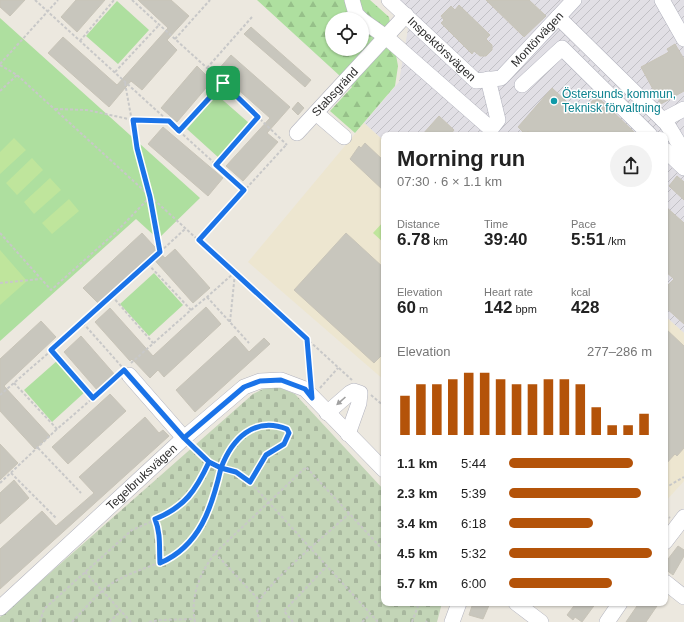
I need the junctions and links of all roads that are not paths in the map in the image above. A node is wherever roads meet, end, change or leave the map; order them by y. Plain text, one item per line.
1 (352, 0) edge
2 (389, 0) edge
3 (574, 0) edge
4 (662, 0) edge
5 (355, 12) edge
6 (406, 15) junction
7 (558, 17) junction
8 (369, 24) edge
9 (386, 37) junction
10 (684, 39) edge
11 (608, 67) junction
12 (494, 79) junction
13 (594, 80) junction
14 (522, 85) dead end
15 (684, 109) edge
16 (316, 113) junction
17 (663, 120) junction
18 (647, 132) edge
19 (298, 133) road end
20 (344, 138) dead end
21 (684, 152) edge
22 (668, 153) edge
23 (684, 168) edge
24 (127, 373) road end
25 (327, 413) junction
26 (348, 434) junction
27 (184, 438) junction
28 (381, 467) edge
29 (684, 517) edge
30 (668, 538) edge
31 (668, 584) edge
32 (684, 597) edge
33 (458, 606) edge
34 (520, 606) edge
35 (618, 606) edge
36 (0, 608) edge
37 (452, 622) edge
38 (541, 622) edge
39 (607, 622) edge

1 - 5 street
2 - 6 street, Inspektörsvägen
3 - 7 street, Montörvägen
4 - 10 street
6 - 9 street, Stabsgränd
6 - 12 street, Inspektörsvägen
7 - 11 street
7 - 12 street, Montörvägen
8 - 9 street
9 - 12 street
9 - 16 street, Stabsgränd
11 - 13 street
11 - 17 street
13 - 14 street
13 - 18 street
15 - 17 street
16 - 19 street, Stabsgränd
16 - 20 street
17 - 21 street
22 - 23 street
24 - 27 street
25 - 26 street, Tegelbruksvägen
26 -> 25 street
25 - 27 street, Tegelbruksvägen
26 - 28 street, Tegelbruksvägen
27 - 36 street, Tegelbruksvägen
29 - 30 street
31 - 32 street
33 - 37 street
34 - 38 street
35 - 39 street

